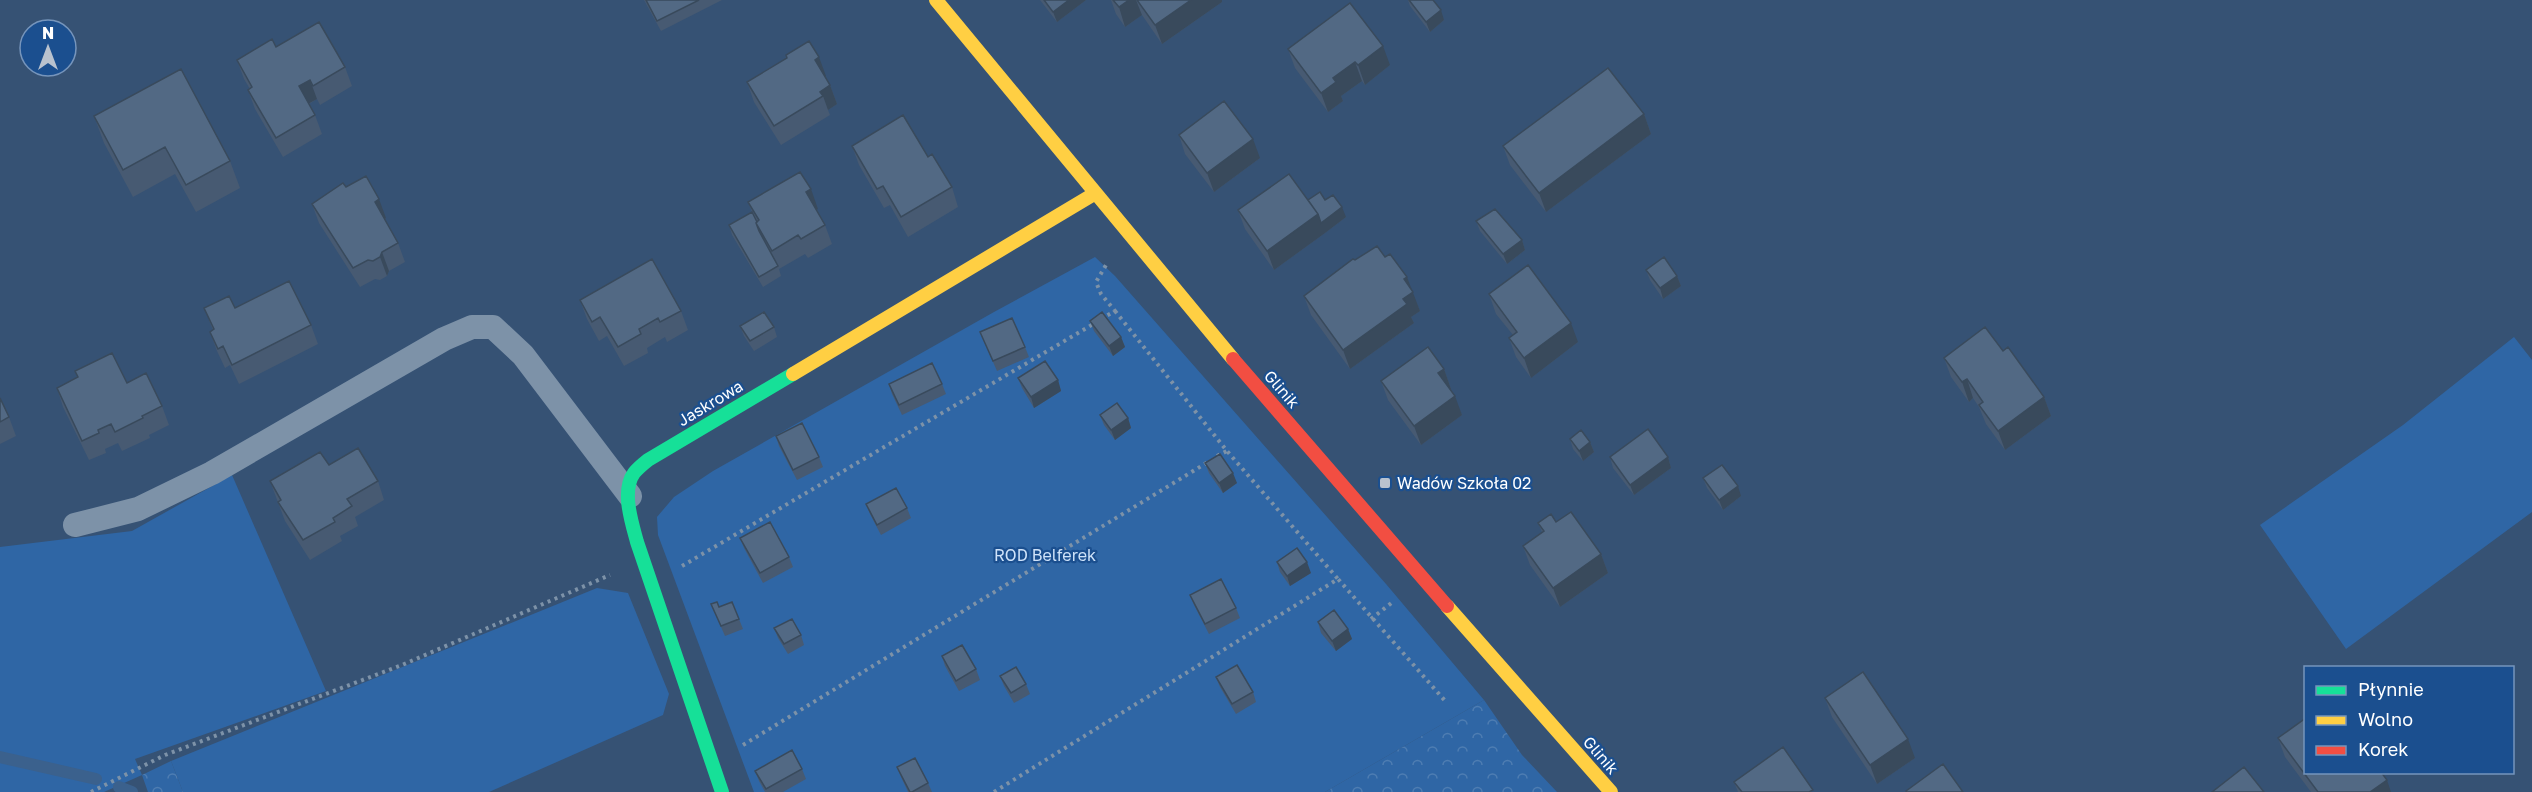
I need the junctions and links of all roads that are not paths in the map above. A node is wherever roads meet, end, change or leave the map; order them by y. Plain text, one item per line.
1 (936, 0) edge
2 (1094, 194) junction
3 (630, 496) junction
4 (75, 525) dead end
5 (722, 792) edge
6 (1611, 792) edge

1 - 2 street, Glinik
2 - 3 street, Jaskrowa
2 - 6 street, Glinik
3 - 4 lane
3 - 5 street, Jaskrowa

